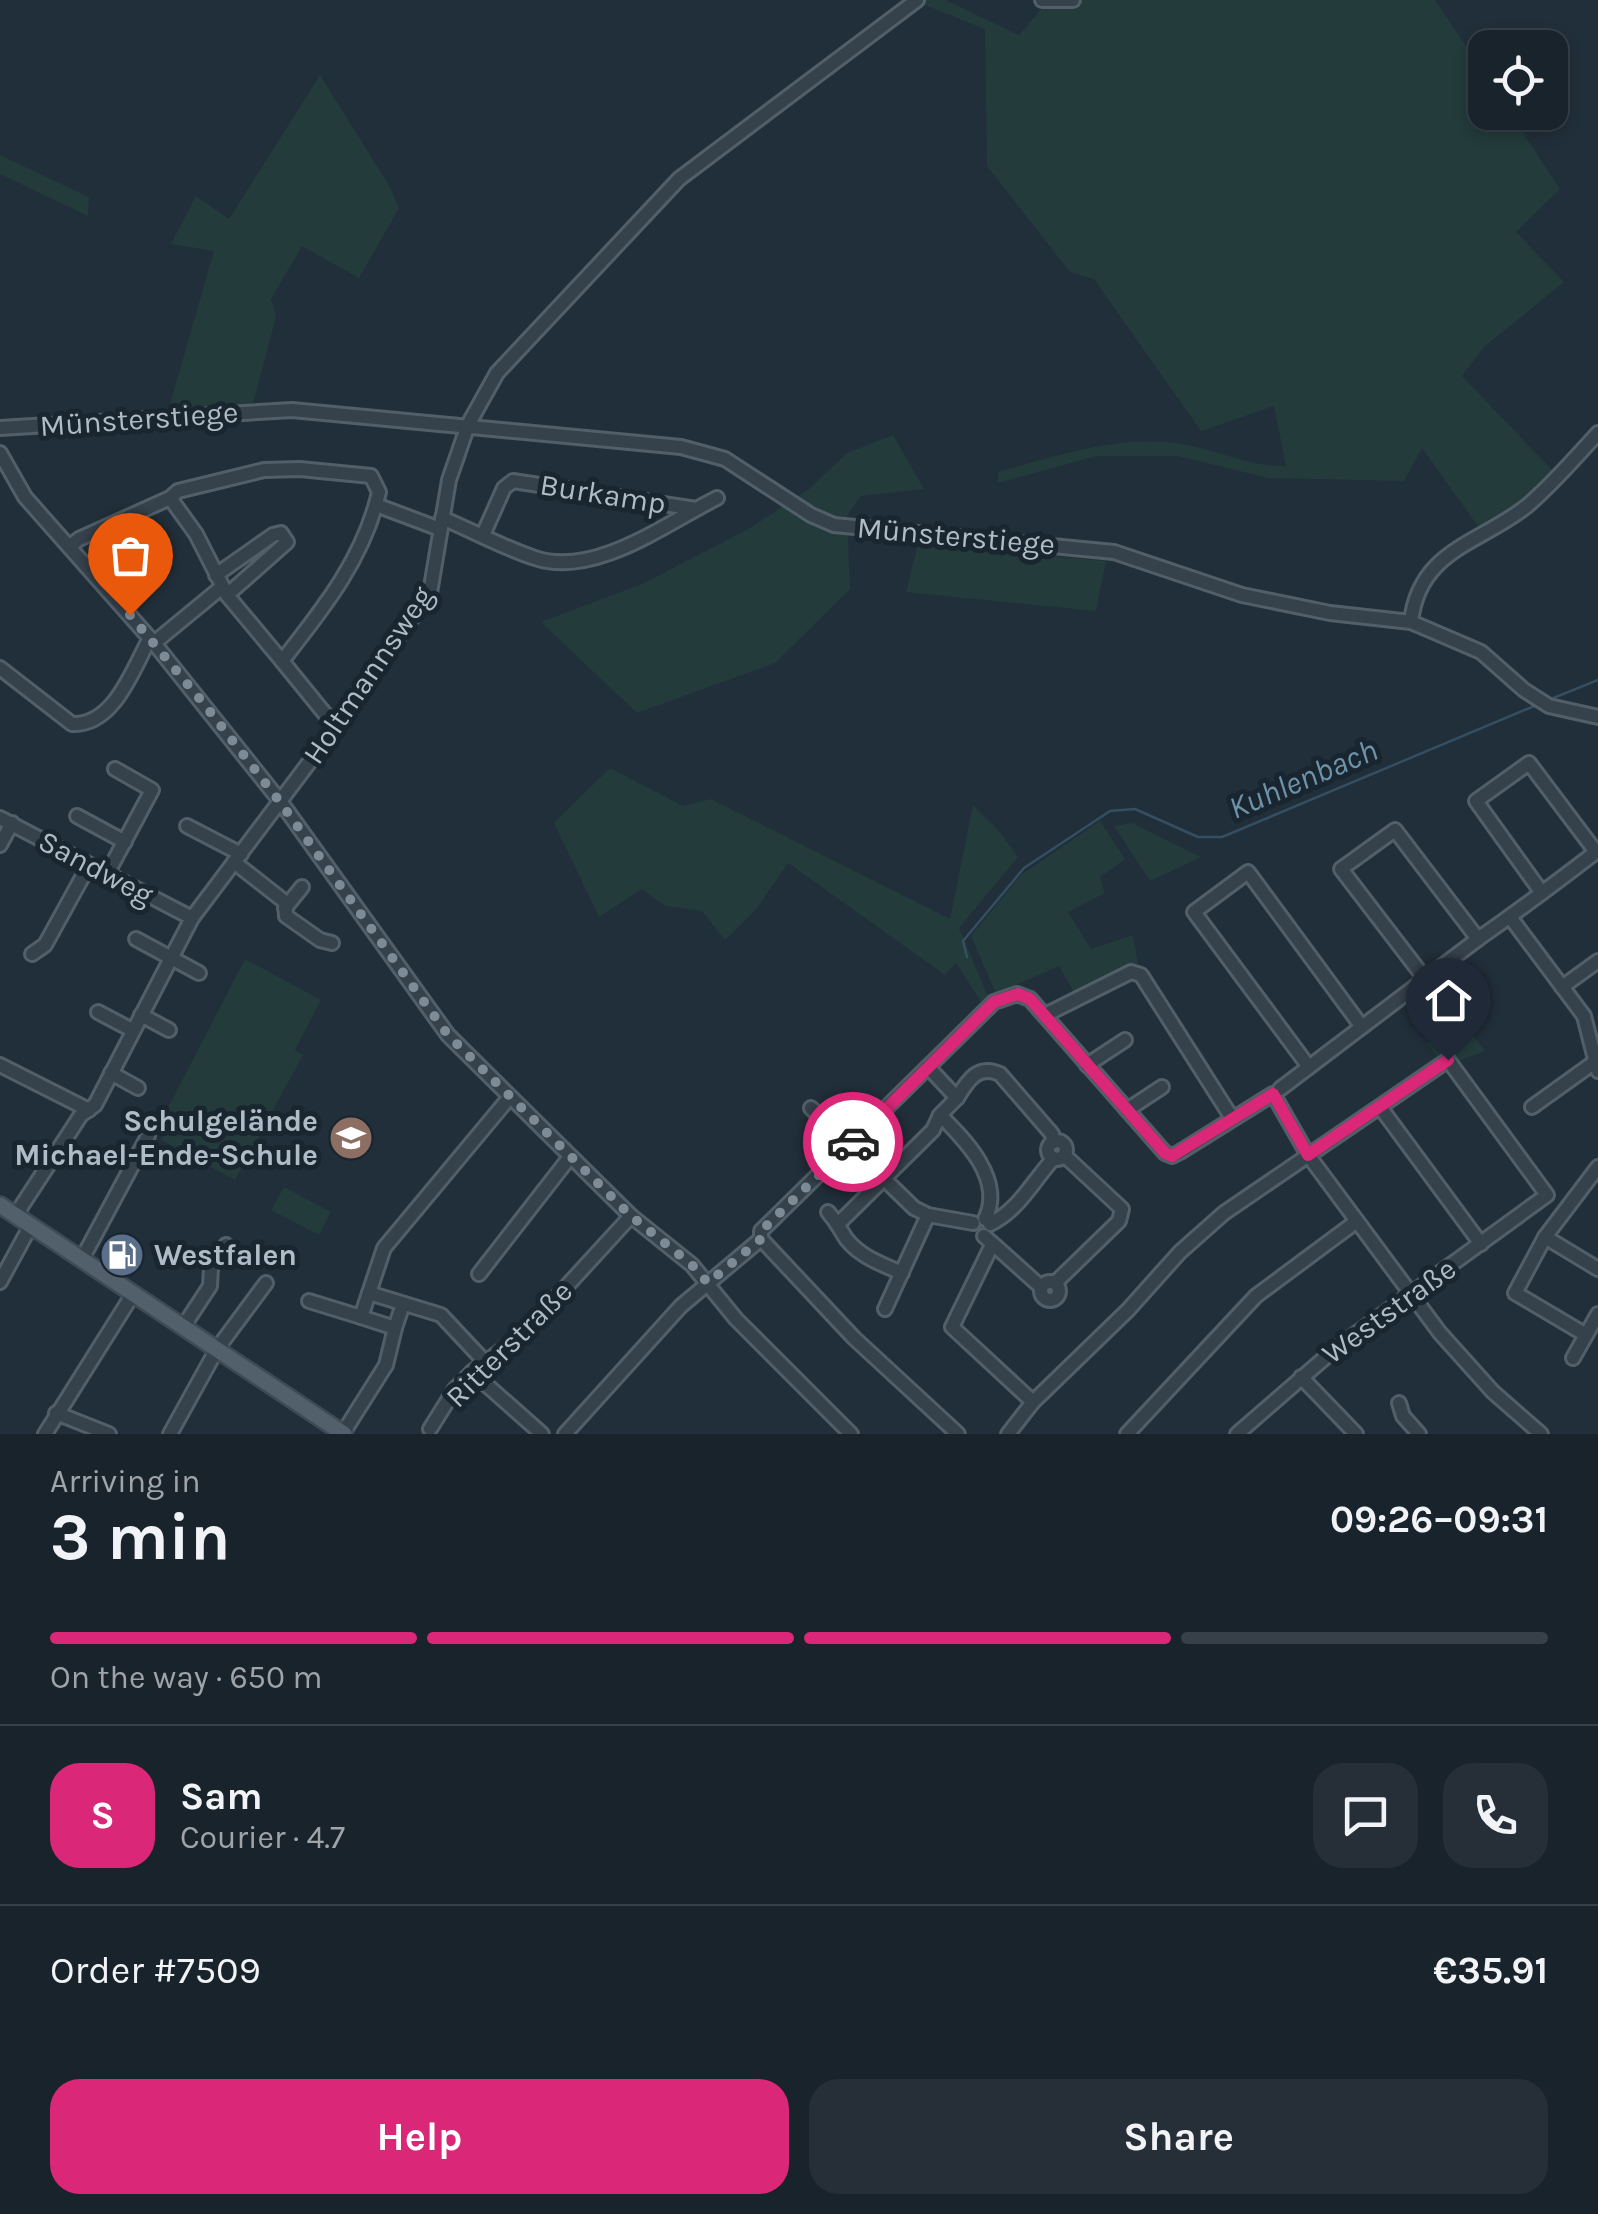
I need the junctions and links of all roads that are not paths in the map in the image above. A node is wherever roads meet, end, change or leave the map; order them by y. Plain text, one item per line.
1 (916, 0) edge
2 (1042, 0) edge
3 (1073, 0) edge
4 (468, 425) junction
5 (0, 428) edge
6 (1598, 432) edge
7 (0, 453) edge
8 (170, 498) junction
9 (716, 498) dead end
10 (376, 505) junction
11 (696, 508) junction
12 (441, 524) junction
13 (482, 535) junction
14 (70, 546) junction
15 (222, 586) junction
16 (1411, 622) junction
17 (152, 640) junction
18 (282, 661) junction
19 (0, 668) edge
20 (1598, 717) edge
21 (334, 725) junction
22 (115, 769) dead end
23 (280, 802) junction
24 (77, 816) dead end
25 (6, 821) edge
26 (188, 826) dead end
27 (125, 842) junction
28 (0, 845) edge
29 (1596, 852) edge
30 (238, 858) junction
31 (88, 865) junction
32 (107, 874) junction
33 (302, 886) dead end
34 (1542, 892) junction
35 (286, 908) junction
36 (1510, 916) junction
37 (192, 918) junction
38 (136, 938) dead end
39 (1478, 940) junction
40 (332, 943) dead end
41 (32, 954) dead end
42 (172, 957) junction
43 (1598, 960) edge
44 (199, 973) dead end
45 (1426, 980) junction
46 (1562, 986) junction
47 (98, 1012) dead end
48 (140, 1015) junction
49 (1044, 1015) junction
50 (1362, 1027) junction
51 (132, 1030) junction
52 (169, 1030) dead end
53 (1125, 1040) dead end
54 (0, 1064) edge
55 (1087, 1064) junction
56 (928, 1066) junction
57 (1597, 1066) edge
58 (1310, 1067) junction
59 (111, 1073) junction
60 (138, 1088) dead end
61 (1162, 1088) dead end
62 (1280, 1089) dead end
63 (509, 1098) junction
64 (957, 1098) junction
65 (1380, 1107) junction
66 (1532, 1107) dead end
67 (811, 1108) dead end
68 (88, 1110) junction
69 (1127, 1110) junction
70 (940, 1115) junction
71 (1232, 1118) junction
72 (148, 1136) dead end
73 (849, 1146) junction
74 (1308, 1155) junction
75 (570, 1157) junction
76 (1059, 1157) junction
77 (1598, 1167) edge
78 (884, 1179) junction
79 (0, 1206) edge
80 (828, 1212) dead end
81 (928, 1215) junction
82 (15, 1216) junction
83 (631, 1216) junction
84 (1357, 1221) junction
85 (839, 1223) junction
86 (30, 1225) junction
87 (985, 1229) junction
88 (1545, 1237) junction
89 (761, 1239) junction
90 (1481, 1244) junction
91 (226, 1245) dead end
92 (82, 1260) junction
93 (1598, 1269) edge
94 (902, 1273) junction
95 (478, 1274) dead end
96 (0, 1282) edge
97 (708, 1283) junction
98 (266, 1284) dead end
99 (369, 1293) junction
100 (133, 1294) junction
101 (1412, 1296) junction
102 (309, 1301) dead end
103 (403, 1304) junction
104 (885, 1309) dead end
105 (1598, 1314) edge
106 (361, 1317) junction
107 (183, 1327) junction
108 (395, 1328) junction
109 (1586, 1334) junction
110 (217, 1349) junction
111 (1573, 1358) dead end
112 (485, 1362) junction
113 (472, 1372) junction
114 (1300, 1377) junction
115 (1033, 1402) junction
116 (1400, 1403) dead end
117 (56, 1413) junction
118 (430, 1429) dead end
119 (846, 1432) edge
120 (45, 1434) edge
121 (110, 1434) edge
122 (170, 1434) edge
123 (343, 1434) edge
124 (542, 1434) edge
125 (564, 1434) edge
126 (958, 1434) edge
127 (1008, 1434) edge
128 (1127, 1434) edge
129 (1238, 1434) edge
130 (1356, 1434) edge
131 (1419, 1434) edge
132 (1541, 1434) edge

1 - 4 street, Holtmannsweg
2 - 3 street
4 - 5 street, Münsterstiege
4 - 12 street, Holtmannsweg
4 - 16 street, Münsterstiege
6 - 16 street
7 - 14 street
8 - 10 street
8 - 14 street
8 - 15 street
9 - 11 street, Burkamp
10 - 12 street, Burkamp
10 - 18 street
11 - 13 street, Burkamp
11 - 13 street, Burkamp
12 - 13 street, Burkamp
12 - 21 street, Holtmannsweg
14 - 17 street
15 - 15 street
15 - 17 street
15 - 18 street
16 - 20 street, Münsterstiege
17 - 19 street
17 - 23 street
18 - 21 street
21 - 23 street, Holtmannsweg
22 - 27 street
23 - 30 street, Holtmannsweg
23 - 63 street
24 - 27 street
25 - 28 street
25 - 31 street, Sandweg
26 - 30 street
27 - 32 street
29 - 34 street
29 - 34 street
30 - 35 street
30 - 37 street, Holtmannsweg
31 - 32 street, Sandweg
31 - 41 street
32 - 37 street, Sandweg
33 - 35 street
34 - 36 street
35 - 40 street
36 - 39 street
36 - 46 street
37 - 42 street, Holtmannsweg
38 - 42 street
39 - 45 street
39 - 45 street
42 - 44 street
42 - 48 street, Holtmannsweg
43 - 46 street
45 - 50 street
46 - 57 street
47 - 51 street
48 - 51 street, Holtmannsweg
48 - 52 street
49 - 55 street
49 - 56 street
49 - 71 street
50 - 58 street
50 - 58 street
51 - 59 street, Holtmannsweg
53 - 55 street
54 - 68 street
55 - 69 street
56 - 64 street
56 - 73 street
57 - 66 street
58 - 62 street
59 - 60 street
59 - 68 street, Holtmannsweg
61 - 69 street
63 - 75 street
63 - 99 street
64 - 70 street
64 - 76 street
65 - 74 street
65 - 90 street
65 - 90 street, Weststraße
67 - 73 street
68 - 82 street, Holtmannsweg
69 - 71 street
70 - 78 street
70 - 87 street
71 - 74 street
72 - 92 street
73 - 78 street
73 - 89 street
74 - 84 street
74 - 115 street
75 - 83 street
75 - 95 street
76 - 87 street
76 - 87 street
77 - 88 street
78 - 81 street
78 - 85 street
79 - 82 main road
80 - 85 street
81 - 87 street
81 - 94 street
82 - 86 main road
83 - 97 street
83 - 112 street, Ritterstraße
84 - 101 street
84 - 128 street
85 - 94 street
86 - 92 main road
86 - 96 street
87 - 115 street
88 - 93 street
88 - 109 street
89 - 97 street
89 - 126 street
90 - 101 street, Weststraße
91 - 107 street
92 - 100 main road
94 - 104 street
97 - 119 street
97 - 125 street
98 - 110 street
99 - 103 street
99 - 106 street
100 - 107 main road
100 - 117 street
101 - 114 street, Weststraße
101 - 132 street
102 - 106 street
103 - 108 street
103 - 112 street
105 - 109 street
106 - 108 street
107 - 110 main road
108 - 123 street
109 - 111 street
110 - 122 street
110 - 123 main road
112 - 113 street, Ritterstraße
113 - 118 street, Ritterstraße
113 - 124 street
114 - 129 street, Weststraße
114 - 130 street
115 - 127 street
116 - 131 street
117 - 120 street
117 - 121 street

